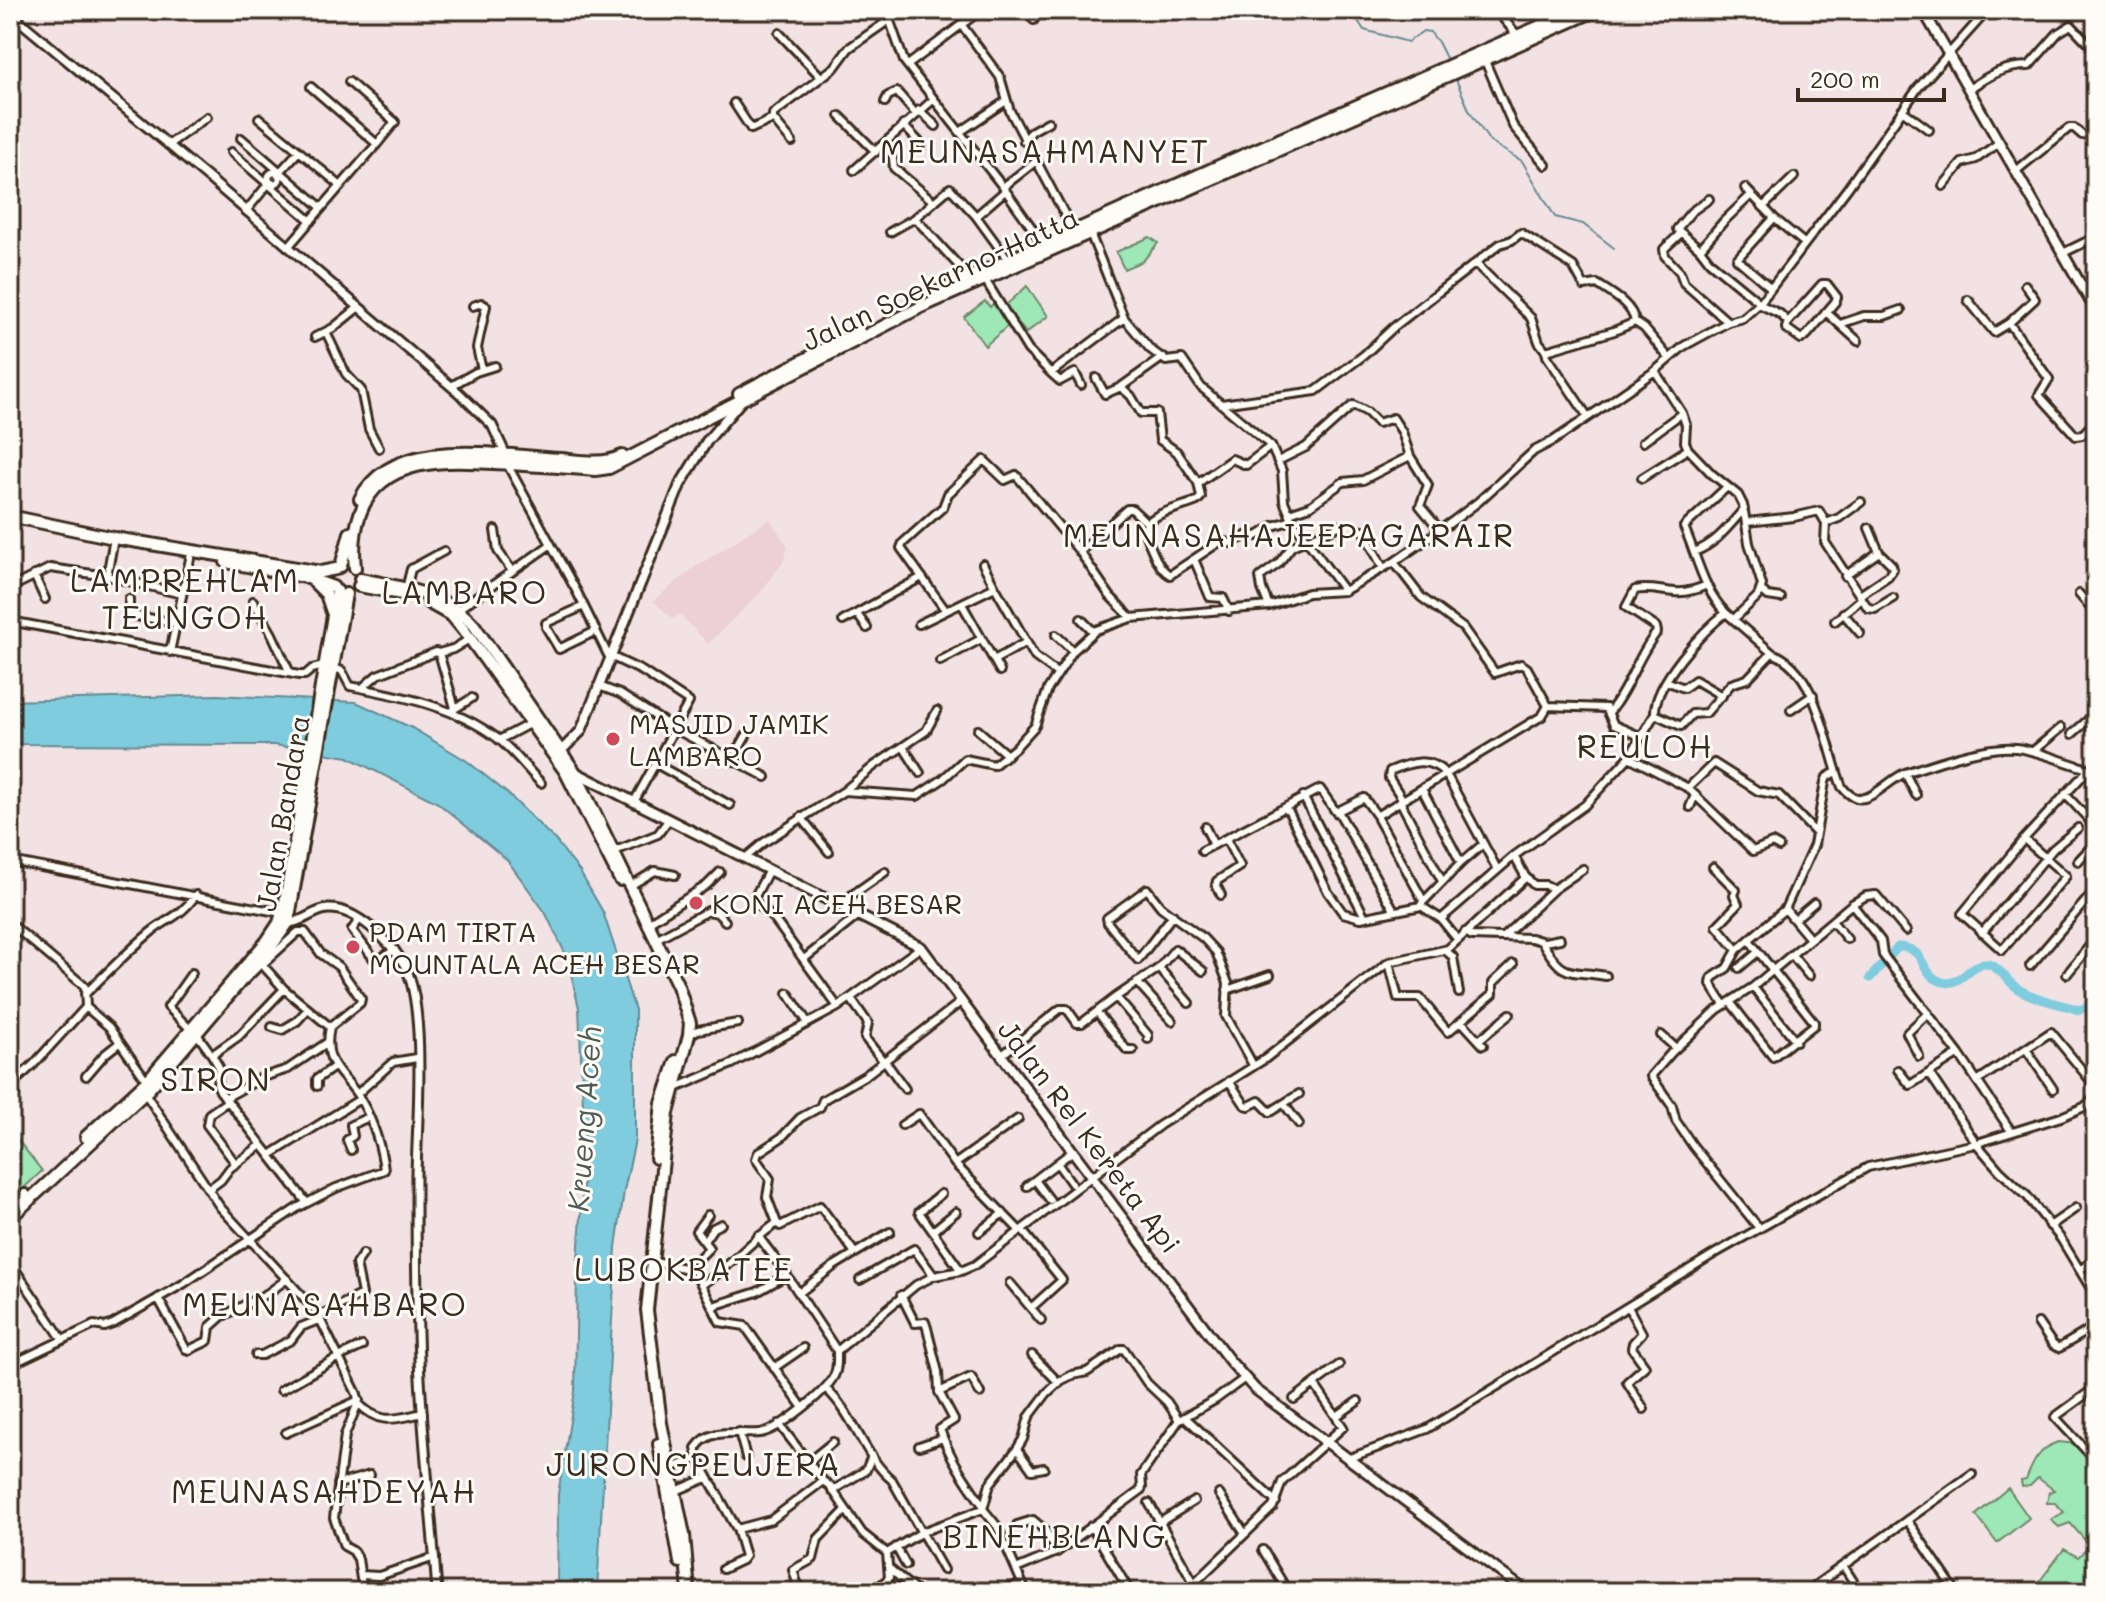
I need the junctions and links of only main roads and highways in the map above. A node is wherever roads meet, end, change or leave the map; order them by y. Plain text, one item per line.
1 (1577, 10) edge
2 (1597, 10) edge
3 (1923, 10) edge
4 (1463, 65) junction
5 (1209, 175) junction
6 (1050, 245) junction
7 (2096, 311) edge
8 (818, 357) junction
9 (806, 364) junction
10 (742, 401) junction
11 (507, 460) junction
12 (546, 462) junction
13 (10, 516) edge
14 (168, 547) junction
15 (338, 567) junction
16 (305, 577) junction
17 (358, 578) junction
18 (339, 591) junction
19 (333, 618) junction
20 (328, 666) junction
21 (561, 751) junction
22 (575, 772) junction
23 (602, 787) junction
24 (590, 800) junction
25 (630, 891) junction
26 (286, 907) junction
27 (238, 980) junction
28 (194, 1032) junction
29 (10, 1208) edge
30 (10, 1218) edge
31 (654, 1391) junction
32 (1513, 1588) edge
33 (687, 1592) edge
34 (1527, 1592) edge

1 - 4 highway, Jalan Soekarno-Hatta
2 - 4 highway, Jalan Soekarno-Hatta
3 - 7 main road
4 - 5 highway, Jalan Soekarno-Hatta
5 - 6 highway, Jalan Soekarno-Hatta
5 - 6 highway, Jalan Soekarno-Hatta
6 - 8 highway, Jalan Soekarno-Hatta
6 - 8 highway, Jalan Soekarno-Hatta
8 - 9 highway, Jalan Soekarno-Hatta
9 - 10 highway, Jalan Soekarno-Hatta
9 - 12 highway, Jalan Soekarno-Hatta
10 - 12 highway, Jalan Soekarno-Hatta
10 - 21 main road
11 - 12 highway, Jalan Soekarno-Hatta
11 - 15 highway, Jalan Soekarno-Hatta
11 - 17 highway, Jalan Soekarno-Hatta
13 - 14 highway
14 - 15 highway
14 - 16 highway
15 - 17 highway
15 - 18 highway, Jalan Soekarno-Hatta
16 - 18 highway
16 - 19 highway
17 - 18 highway
17 - 21 highway
17 - 25 highway
18 - 19 highway, Jalan Bandara
18 - 20 highway, Jalan Bandara
19 - 20 highway, Jalan Bandara
20 - 26 highway, Jalan Bandara
21 - 22 highway
22 - 23 main road, Jalan Rel Kereta Api
22 - 24 highway
23 - 24 main road
23 - 32 main road, Jalan Rel Kereta Api
24 - 25 highway
25 - 31 highway
25 - 31 highway
26 - 27 highway, Jalan Bandara
26 - 27 highway, Jalan Bandara
27 - 28 highway, Jalan Bandara
28 - 29 highway, Jalan Bandara
28 - 30 highway, Jalan Bandara
31 - 33 highway
31 - 33 highway
32 - 34 main road, Jalan Rel Kereta Api

